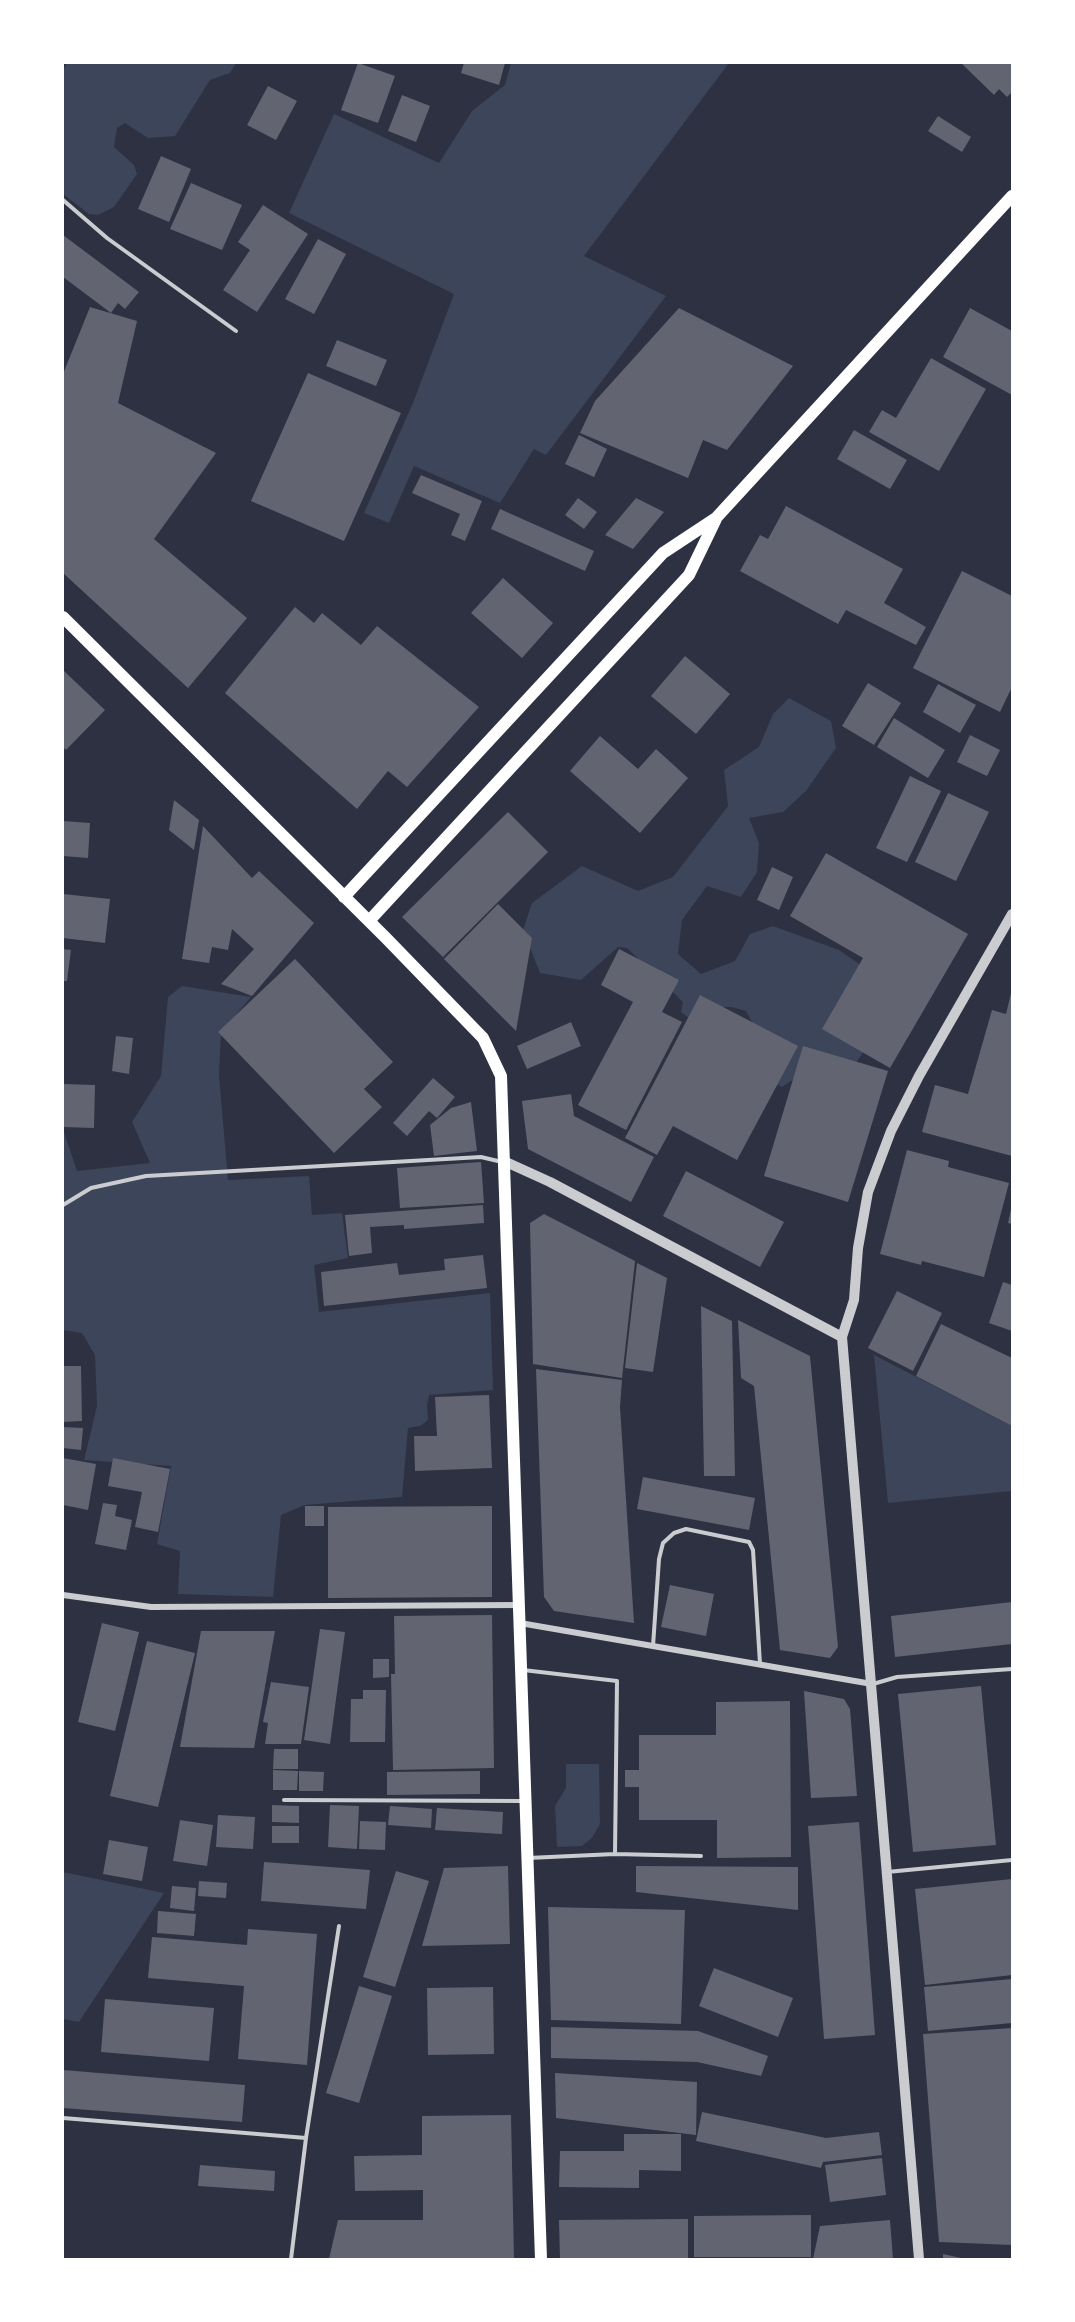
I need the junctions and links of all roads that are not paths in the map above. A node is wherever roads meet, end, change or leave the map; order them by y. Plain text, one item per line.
1 (1012, 196) edge
2 (63, 200) edge
3 (236, 331) dead end
4 (716, 518) junction
5 (63, 617) edge
6 (344, 897) junction
7 (1012, 914) edge
8 (369, 921) junction
9 (506, 1162) junction
10 (63, 1205) edge
11 (842, 1337) junction
12 (63, 1595) edge
13 (520, 1605) junction
14 (520, 1623) junction
15 (653, 1646) junction
16 (760, 1664) junction
17 (1012, 1669) edge
18 (522, 1670) junction
19 (872, 1684) junction
20 (284, 1800) dead end
21 (526, 1801) junction
22 (615, 1854) junction
23 (701, 1856) dead end
24 (528, 1858) junction
25 (1012, 1860) edge
26 (887, 1872) junction
27 (339, 1926) dead end
28 (63, 2118) edge
29 (306, 2138) junction
30 (291, 2259) edge
31 (541, 2259) edge
32 (919, 2259) edge

1 - 4 main road
2 - 3 lane
4 - 6 main road
4 - 8 main road
5 - 6 main road
6 - 8 main road
7 - 11 street
8 - 9 main road
9 - 10 lane
9 - 11 street
9 - 13 main road
11 - 19 street
12 - 13 street
13 - 14 main road
14 - 15 street
14 - 18 main road
15 - 16 street
15 - 16 lane
16 - 19 street
17 - 19 lane
18 - 21 main road
18 - 22 lane
19 - 26 street
20 - 21 lane
21 - 24 main road
22 - 23 lane
22 - 24 lane
24 - 31 main road
25 - 26 lane
26 - 32 street
27 - 29 lane
28 - 29 lane
29 - 30 lane

